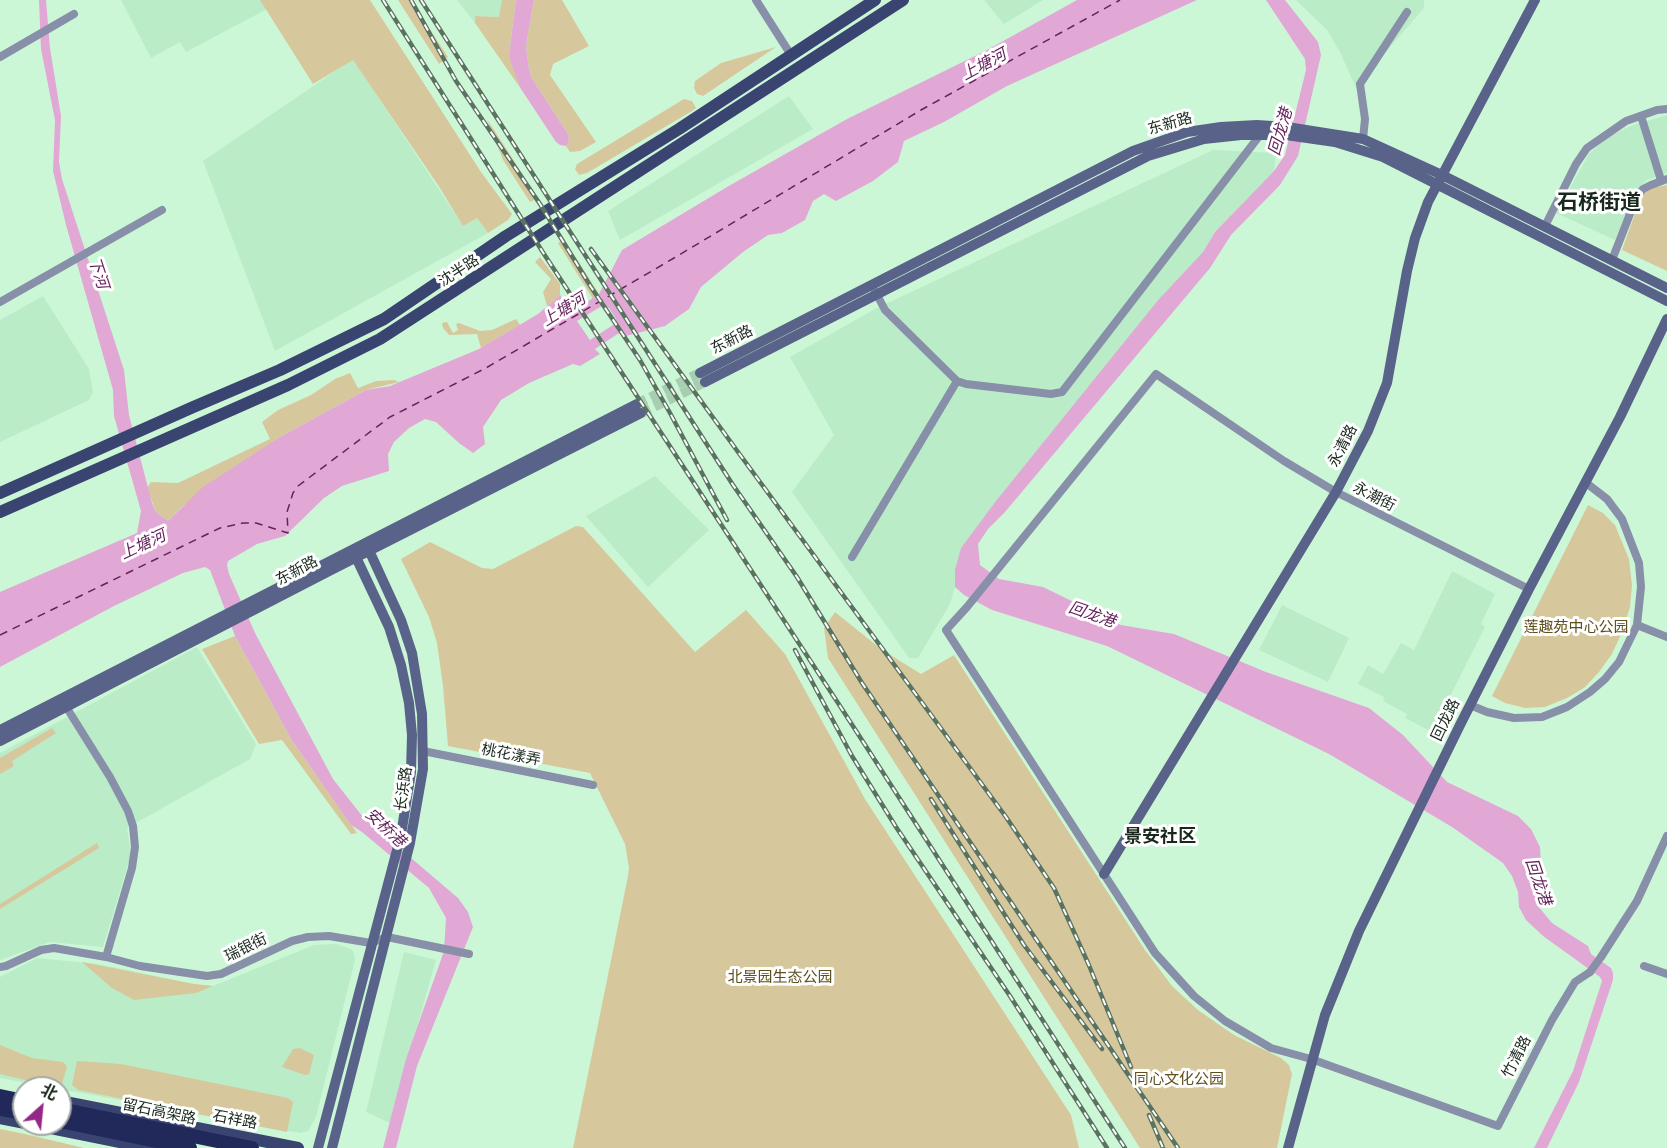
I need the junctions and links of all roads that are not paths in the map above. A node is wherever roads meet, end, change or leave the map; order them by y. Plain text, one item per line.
1 (756, 0) edge
2 (875, 0) edge
3 (903, 0) edge
4 (1534, 0) edge
5 (1407, 12) dead end
6 (74, 14) dead end
7 (791, 56) junction
8 (0, 57) edge
9 (1667, 109) edge
10 (1641, 116) junction
11 (1287, 131) junction
12 (1308, 134) junction
13 (1260, 135) junction
14 (1362, 139) junction
15 (1440, 179) junction
16 (1664, 180) edge
17 (162, 210) dead end
18 (1545, 226) junction
19 (1612, 261) junction
20 (1667, 288) edge
21 (875, 289) junction
22 (1667, 301) edge
23 (0, 303) edge
24 (1667, 319) edge
25 (702, 378) tunnel mouth
26 (957, 381) junction
27 (639, 409) tunnel mouth
28 (1586, 482) junction
29 (1336, 492) junction
30 (0, 493) edge
31 (0, 512) edge
32 (367, 547) junction
33 (354, 553) junction
34 (852, 557) dead end
35 (1529, 589) junction
36 (1637, 626) junction
37 (1667, 638) edge
38 (63, 702) junction
39 (1470, 705) junction
40 (0, 730) edge
41 (0, 741) edge
42 (423, 751) junction
43 (593, 785) dead end
44 (408, 826) junction
45 (1667, 836) edge
46 (1104, 874) junction
47 (387, 937) junction
48 (371, 943) junction
49 (469, 954) dead end
50 (106, 957) junction
51 (1644, 966) dead end
52 (0, 967) edge
53 (1667, 974) edge
54 (1311, 1059) junction
55 (72, 1103) edge
56 (72, 1110) edge
57 (72, 1123) edge
58 (72, 1132) edge
59 (149, 1148) edge
60 (190, 1148) edge
61 (252, 1148) edge
62 (298, 1148) edge
63 (318, 1148) edge
64 (332, 1148) edge
65 (1288, 1148) edge

1 - 7 street
2 - 7 main road, 沈半路
3 - 31 main road, 沈半路
4 - 15 main road, 永清路
5 - 14 street
6 - 8 street
7 - 30 main road, 沈半路
9 - 10 street
10 - 16 street
10 - 18 street
11 - 12 main road, 东新路
11 - 13 main road, 东新路
11 - 21 main road, 东新路
12 - 14 main road, 东新路
12 - 15 main road, 东新路
13 - 21 main road, 东新路
13 - 26 street
14 - 15 main road, 东新路
15 - 18 main road, 东新路
15 - 22 main road, 东新路
15 - 29 main road, 永清路
16 - 19 street
17 - 23 street
18 - 19 main road, 东新路
19 - 20 main road, 东新路
21 - 25 main road, 东新路
21 - 26 street
24 - 28 main road, 回龙路
26 - 34 street
27 - 32 main road, 东新路
28 - 35 main road, 回龙路
28 - 36 street
29 - 35 street, 永潮街
29 - 46 main road, 永清路
29 - 46 street, 永潮街
32 - 33 main road, 东新路
32 - 42 main road, 长浜路
33 - 38 main road, 东新路
33 - 44 main road, 长浜路
35 - 39 main road, 回龙路
36 - 37 street
36 - 39 street
38 - 40 main road, 东新路
38 - 41 main road, 东新路
38 - 50 street
39 - 54 main road, 回龙路
42 - 43 street, 桃花漾弄
42 - 44 main road, 长浜路
44 - 47 main road, 长浜路
44 - 48 main road, 长浜路
45 - 54 street, 竹清路, bridge
46 - 54 street
47 - 48 street
47 - 49 street
47 - 64 main road, 长浜路
48 - 50 street, 瑞银街
48 - 63 main road, 长浜路
50 - 52 street, 瑞银街
51 - 53 street
54 - 65 main road, 回龙路
55 - 62 main road, 石祥路
56 - 61 highway, 留石高架路
57 - 60 highway, 留石高架路
58 - 59 main road

